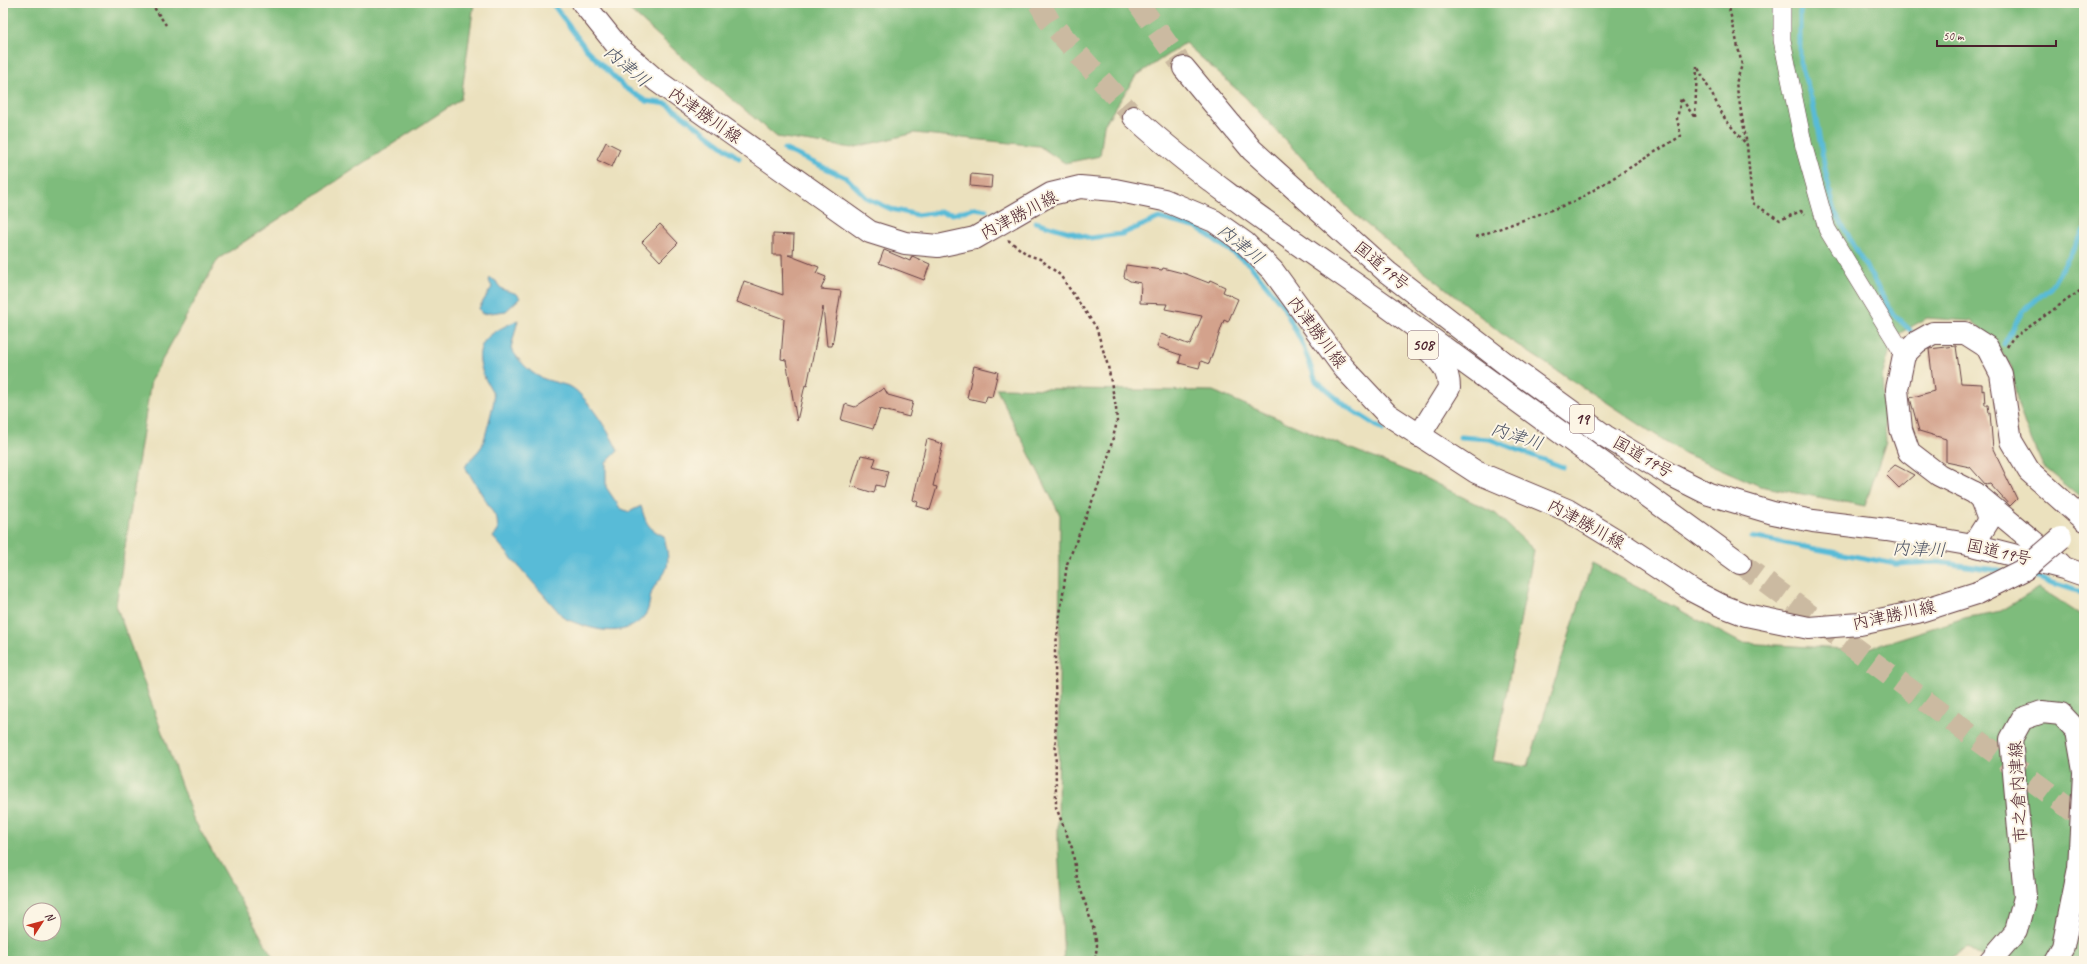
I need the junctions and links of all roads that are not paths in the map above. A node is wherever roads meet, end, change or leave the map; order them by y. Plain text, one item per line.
1 (583, 3) edge
2 (1782, 3) edge
3 (1184, 68) tunnel mouth
4 (1134, 117) tunnel mouth
5 (1388, 307) junction
6 (1904, 355) junction
7 (1449, 388) junction
8 (1558, 430) junction
9 (1419, 436) junction
10 (1975, 493) junction
11 (2081, 519) edge
12 (1973, 545) junction
13 (1740, 563) tunnel mouth
14 (2074, 572) edge
15 (2084, 772) edge
16 (1990, 961) edge
17 (2055, 961) edge

1 - 9 main road, 内津勝川線
2 - 6 street
3 - 12 main road, 国道19号 / 19
4 - 5 main road, 国道19号 / 19
5 - 7 main road, 508
5 - 8 main road, 国道19号 / 19
6 - 10 main road
6 - 11 main road
7 - 8 main road
7 - 9 main road
8 - 13 main road, 国道19号 / 19
9 - 11 main road, 内津勝川線, bridge
10 - 12 main road
10 - 14 main road
12 - 14 main road, 国道19号 / 19
15 - 16 main road, 市之倉内津線
15 - 17 main road, 市之倉内津線

